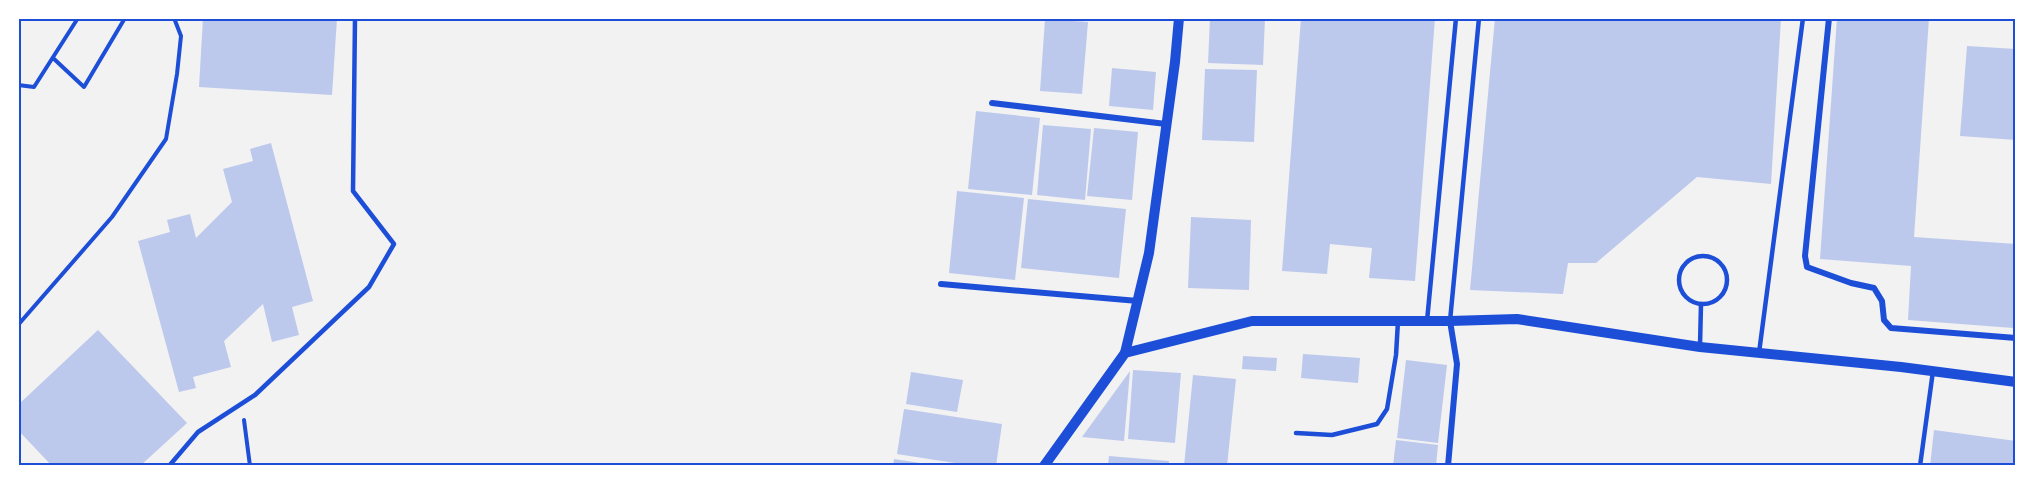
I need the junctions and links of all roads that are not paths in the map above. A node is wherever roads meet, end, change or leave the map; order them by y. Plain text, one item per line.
1 (355, 18) edge
2 (1179, 18) edge
3 (1456, 18) edge
4 (1479, 18) edge
5 (1803, 18) edge
6 (1829, 18) edge
7 (992, 103) dead end
8 (1166, 124) junction
9 (941, 284) dead end
10 (1138, 301) junction
11 (1701, 304) junction
12 (1398, 321) junction
13 (1426, 321) junction
14 (1450, 321) junction
15 (2016, 338) edge
16 (1700, 347) junction
17 (1125, 353) junction
18 (1759, 353) junction
19 (1933, 371) junction
20 (2016, 382) edge
21 (1296, 433) dead end
22 (169, 466) edge
23 (1044, 466) edge
24 (1448, 466) edge
25 (1920, 466) edge

1 - 22 lane
2 - 8 street
3 - 13 lane
4 - 14 lane
5 - 18 lane
6 - 15 street
7 - 8 street
8 - 10 street
9 - 10 street
10 - 17 street
11 - 11 lane
11 - 16 lane
12 - 13 street
12 - 17 street
12 - 21 lane
13 - 14 street
14 - 16 street
14 - 24 street
16 - 18 street
17 - 23 street
18 - 19 street
19 - 20 street
19 - 25 lane

